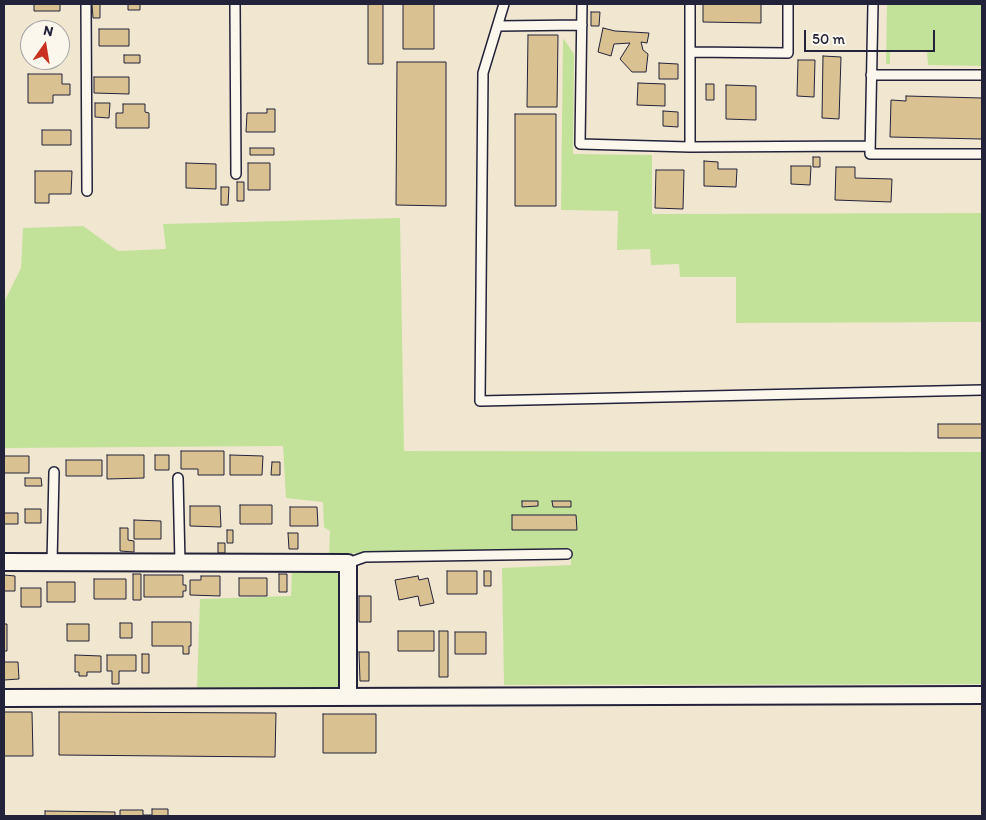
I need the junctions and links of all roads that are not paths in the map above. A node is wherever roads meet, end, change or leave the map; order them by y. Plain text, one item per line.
1 (86, 4) edge
2 (235, 4) edge
3 (504, 4) edge
4 (582, 4) edge
5 (690, 4) edge
6 (788, 4) edge
7 (873, 4) edge
8 (582, 25) junction
9 (498, 26) junction
10 (690, 52) junction
11 (871, 75) junction
12 (982, 75) edge
13 (870, 146) junction
14 (690, 147) junction
15 (982, 154) edge
16 (236, 174) dead end
17 (87, 191) dead end
18 (982, 390) edge
19 (54, 472) dead end
20 (178, 478) dead end
21 (567, 554) dead end
22 (4, 562) edge
23 (52, 563) junction
24 (180, 563) junction
25 (348, 563) junction
26 (982, 695) edge
27 (348, 696) junction
28 (4, 698) edge

1 - 17 lane
2 - 16 lane
3 - 9 lane
4 - 8 lane
5 - 10 lane
6 - 10 lane
7 - 11 lane
8 - 9 lane
8 - 14 lane
9 - 18 lane
10 - 14 lane
11 - 12 lane
11 - 13 lane
13 - 14 lane
13 - 15 lane
19 - 23 lane
20 - 24 lane
21 - 25 lane
22 - 23 street
23 - 24 street
24 - 25 street
25 - 27 street
26 - 27 street
27 - 28 street

